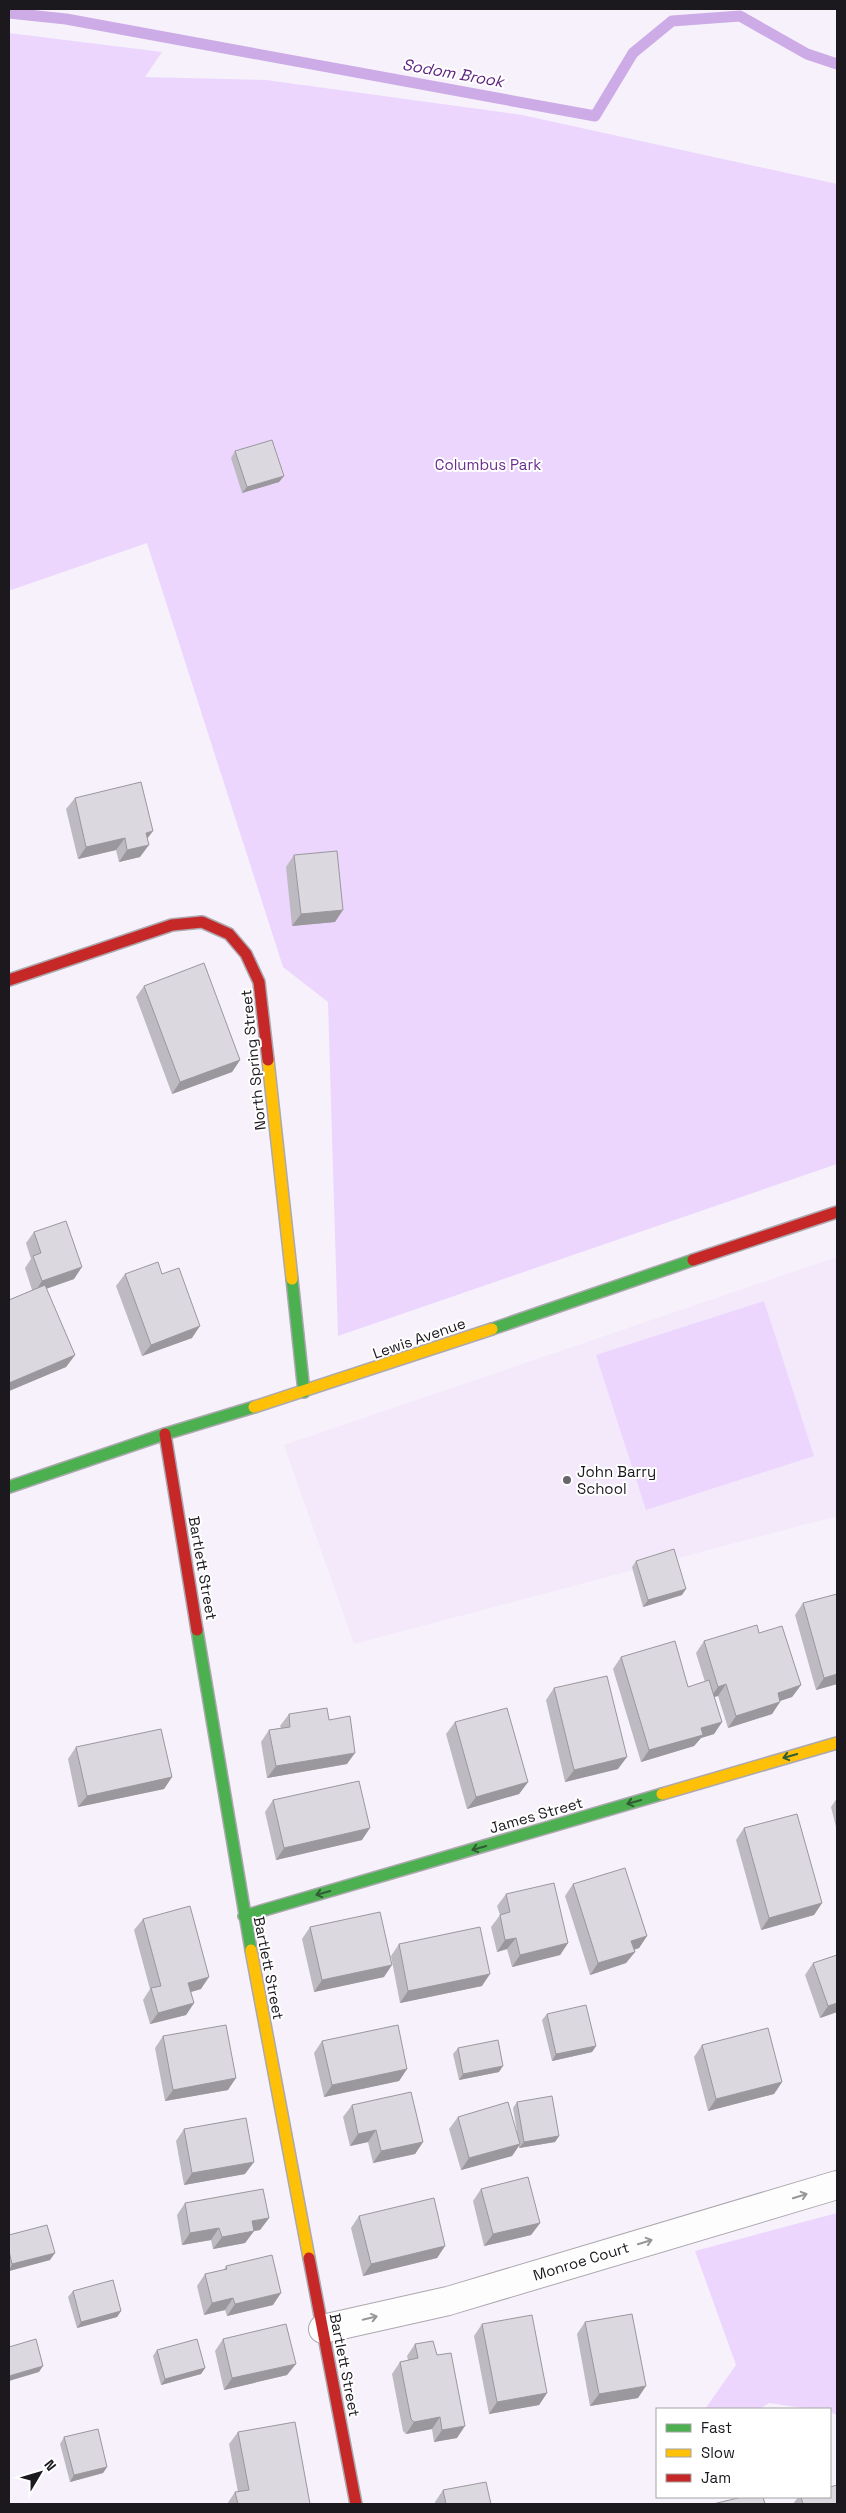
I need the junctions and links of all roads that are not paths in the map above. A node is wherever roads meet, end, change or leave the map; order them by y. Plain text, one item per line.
1 (9, 980) edge
2 (837, 1212) edge
3 (304, 1392) junction
4 (165, 1434) junction
5 (9, 1487) edge
6 (837, 1743) edge
7 (244, 1916) junction
8 (837, 2185) edge
9 (323, 2329) junction
10 (356, 2504) edge

1 - 3 street, North Spring Street
2 - 3 street, Lewis Avenue
3 - 4 street, Lewis Avenue
4 - 5 street, Lewis Avenue
4 - 7 street, Bartlett Street
6 -> 7 street, James Street
7 - 9 street, Bartlett Street
9 -> 8 street, Monroe Court
9 - 10 street, Bartlett Street

